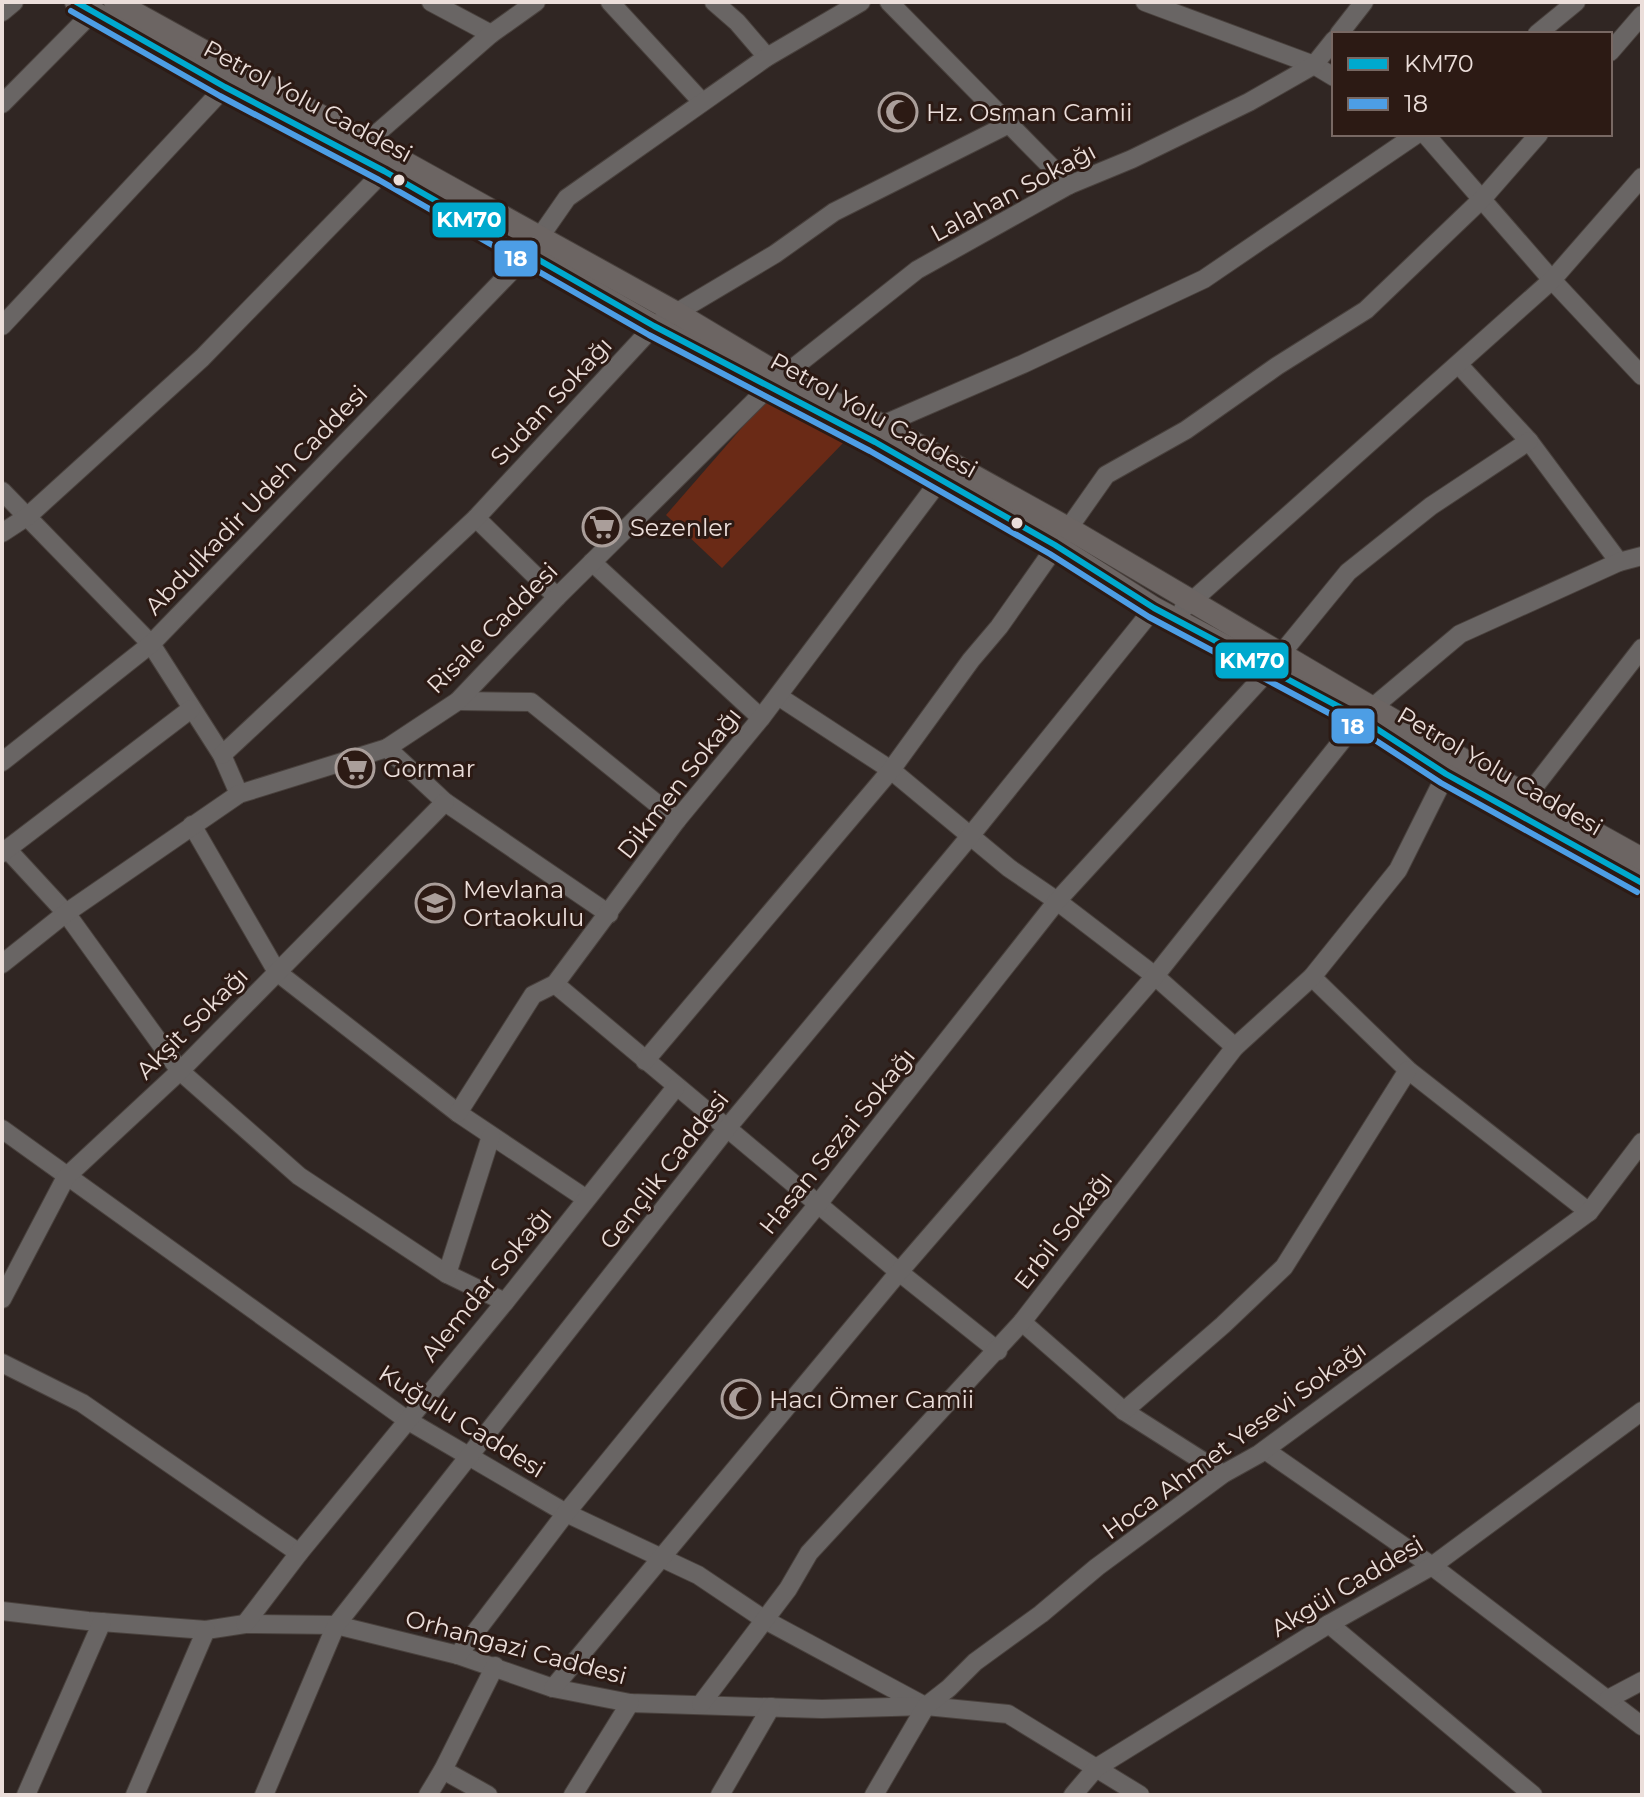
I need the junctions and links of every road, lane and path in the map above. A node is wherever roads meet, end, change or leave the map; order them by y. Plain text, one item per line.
1 (14, 2) edge
2 (115, 2) edge
3 (431, 2) edge
4 (536, 2) edge
5 (610, 2) edge
6 (714, 2) edge
7 (861, 2) edge
8 (889, 2) edge
9 (1145, 2) edge
10 (1364, 2) edge
11 (1576, 2) edge
12 (85, 7) edge
13 (2, 12) edge
14 (1642, 15) edge
15 (1341, 32) edge
16 (1539, 32) edge
17 (491, 34) junction
18 (1332, 42) edge
19 (1612, 50) edge
20 (767, 57) junction
21 (1314, 65) junction
22 (1332, 76) edge
23 (225, 87) junction
24 (702, 102) junction
25 (2, 104) edge
26 (1007, 125) junction
27 (1414, 136) edge
28 (1427, 136) edge
29 (1537, 136) edge
30 (360, 148) junction
31 (384, 171) junction
32 (1069, 185) junction
33 (1639, 186) edge
34 (1483, 198) junction
35 (533, 246) junction
36 (1552, 280) junction
37 (675, 312) junction
38 (2, 326) edge
39 (654, 326) junction
40 (1459, 365) junction
41 (1642, 376) edge
42 (776, 382) junction
43 (879, 433) junction
44 (1529, 441) junction
45 (940, 480) junction
46 (2, 491) edge
47 (28, 516) junction
48 (476, 518) junction
49 (2, 533) edge
50 (1061, 536) junction
51 (1642, 556) edge
52 (592, 562) junction
53 (1619, 562) junction
54 (557, 597) junction
55 (1192, 601) junction
56 (1163, 613) junction
57 (151, 644) junction
58 (1638, 658) edge
59 (1275, 662) junction
60 (778, 696) junction
61 (458, 701) junction
62 (191, 709) junction
63 (1366, 713) junction
64 (761, 718) junction
65 (387, 748) junction
66 (222, 755) junction
67 (2, 762) edge
68 (891, 770) junction
69 (1446, 774) junction
70 (239, 794) junction
71 (1528, 795) junction
72 (445, 802) junction
73 (677, 820) junction
74 (192, 825) junction
75 (971, 835) junction
76 (5, 851) edge
77 (1642, 859) edge
78 (1642, 883) edge
79 (1057, 901) junction
80 (66, 913) junction
81 (609, 914) junction
82 (2, 964) edge
83 (277, 972) junction
84 (1155, 976) junction
85 (1312, 977) junction
86 (555, 984) junction
87 (1235, 1047) junction
88 (645, 1061) junction
89 (1408, 1070) junction
90 (180, 1071) junction
91 (676, 1087) junction
92 (458, 1113) junction
93 (728, 1127) junction
94 (2, 1129) edge
95 (491, 1136) junction
96 (1639, 1153) edge
97 (66, 1177) junction
98 (585, 1198) junction
99 (818, 1204) junction
100 (1589, 1212) junction
101 (899, 1272) junction
102 (447, 1274) junction
103 (2, 1299) edge
104 (505, 1302) junction
105 (1022, 1322) junction
106 (998, 1351) junction
107 (2, 1363) edge
108 (1124, 1411) junction
109 (1642, 1411) edge
110 (407, 1420) junction
111 (1265, 1450) junction
112 (471, 1456) junction
113 (1223, 1474) junction
114 (566, 1513) junction
115 (299, 1553) junction
116 (661, 1556) junction
117 (1432, 1566) junction
118 (2, 1611) edge
119 (765, 1620) junction
120 (102, 1622) junction
121 (245, 1624) junction
122 (1329, 1624) junction
123 (336, 1625) junction
124 (206, 1630) junction
125 (458, 1655) junction
126 (495, 1666) junction
127 (1642, 1681) edge
128 (553, 1688) junction
129 (1608, 1699) junction
130 (630, 1703) junction
131 (701, 1704) junction
132 (926, 1706) junction
133 (771, 1707) junction
134 (1642, 1726) edge
135 (1096, 1768) junction
136 (443, 1770) junction
137 (26, 1795) edge
138 (135, 1795) edge
139 (264, 1795) edge
140 (428, 1795) edge
141 (488, 1795) edge
142 (573, 1795) edge
143 (720, 1795) edge
144 (874, 1795) edge
145 (1073, 1795) edge
146 (1140, 1795) edge
147 (1533, 1795) edge

1 - 13 street
2 - 30 main road, Petrol Yolu Caddesi
3 - 17 street
4 - 17 street
5 - 24 street
6 - 20 street
7 - 20 street, Abdulkadir Udeh Caddesi
8 - 26 street
9 - 21 street
10 - 15 street
11 - 16 street
12 - 23 main road, Petrol Yolu Caddesi
12 - 25 street
14 - 19 street
17 - 30 street
18 - 21 street, Lalahan Sokağı
20 - 24 street, Abdulkadir Udeh Caddesi
21 - 22 street
21 - 32 street, Lalahan Sokağı
23 - 30 main road, Petrol Yolu Caddesi
23 - 38 street
24 - 35 street, Abdulkadir Udeh Caddesi
26 - 32 street
26 - 37 street, Sudan Sokağı
27 - 43 street
28 - 34 street
29 - 34 street
30 - 31 main road, Petrol Yolu Caddesi
30 - 35 main road, Petrol Yolu Caddesi
31 - 35 main road, Petrol Yolu Caddesi
31 - 47 street
32 - 42 street, Lalahan Sokağı
33 - 36 street, Gençlik Caddesi
34 - 36 street
34 - 50 street
35 - 37 main road, Petrol Yolu Caddesi
35 - 39 main road, Petrol Yolu Caddesi
35 - 57 street, Abdulkadir Udeh Caddesi
36 - 40 street, Gençlik Caddesi
36 - 41 street
37 - 39 street, Sudan Sokağı
37 - 42 main road, Petrol Yolu Caddesi
39 - 42 main road, Petrol Yolu Caddesi
39 - 48 street, Sudan Sokağı
40 - 44 street
40 - 55 street, Gençlik Caddesi
42 - 43 main road, Petrol Yolu Caddesi
42 - 52 street, Risale Caddesi
43 - 45 main road, Petrol Yolu Caddesi
43 - 50 main road, Petrol Yolu Caddesi
44 - 53 street
44 - 59 street, Hasan Sezai Sokağı
45 - 50 main road, Petrol Yolu Caddesi
45 - 60 street, Dikmen Sokağı
46 - 47 street
47 - 49 street
47 - 57 street
48 - 54 street
48 - 66 street, Sudan Sokağı
50 - 55 main road, Petrol Yolu Caddesi
50 - 56 main road, Petrol Yolu Caddesi
50 - 68 street
51 - 53 street
52 - 54 street, Risale Caddesi
52 - 64 street
53 - 63 street
54 - 61 street, Risale Caddesi
55 - 56 street, Gençlik Caddesi
55 - 59 main road, Petrol Yolu Caddesi
56 - 59 main road, Petrol Yolu Caddesi
56 - 75 street, Gençlik Caddesi
57 - 62 street
57 - 67 street, Abdulkadir Udeh Caddesi
58 - 71 street
59 - 63 main road, Petrol Yolu Caddesi
59 - 79 street, Hasan Sezai Sokağı
60 - 64 street, Dikmen Sokağı
60 - 68 street
61 - 65 street, Risale Caddesi
61 - 73 street
62 - 66 street
62 - 76 street
63 - 69 main road, Petrol Yolu Caddesi
63 - 71 main road, Petrol Yolu Caddesi
63 - 84 street
64 - 73 street, Dikmen Sokağı
65 - 70 street, Risale Caddesi
65 - 72 street
66 - 70 street
68 - 75 street
68 - 88 street
69 - 78 main road, Petrol Yolu Caddesi
69 - 85 street, Erbil Sokağı
70 - 74 street, Risale Caddesi
71 - 77 main road, Petrol Yolu Caddesi
72 - 81 street
72 - 83 street, Akşit Sokağı
73 - 81 street, Dikmen Sokağı
74 - 80 street, Risale Caddesi
74 - 83 street
75 - 79 street
75 - 93 street, Gençlik Caddesi
76 - 80 street
79 - 84 street
79 - 99 street, Hasan Sezai Sokağı
80 - 82 street, Risale Caddesi
80 - 90 street
81 - 86 street, Dikmen Sokağı
83 - 90 street, Akşit Sokağı
83 - 92 street
84 - 87 street
84 - 101 street
85 - 87 street, Erbil Sokağı
85 - 89 street
86 - 88 street
86 - 92 street, Dikmen Sokağı
87 - 105 street, Erbil Sokağı
88 - 91 street
89 - 100 street
89 - 108 street
90 - 97 street, Akşit Sokağı
90 - 102 street
91 - 93 street
91 - 98 street, Alemdar Sokağı
92 - 95 street
93 - 99 street
93 - 112 street, Gençlik Caddesi
94 - 97 street, Kuğulu Caddesi
95 - 98 street
95 - 102 street
96 - 100 street, Hoca Ahmet Yesevi Sokağı
97 - 103 street, Akşit Sokağı
97 - 110 street, Kuğulu Caddesi
98 - 104 street, Alemdar Sokağı
99 - 101 street
99 - 114 street, Hasan Sezai Sokağı
100 - 111 street, Hoca Ahmet Yesevi Sokağı
101 - 106 street
101 - 116 street
102 - 104 street
104 - 110 street, Alemdar Sokağı
105 - 106 street, Erbil Sokağı
105 - 108 street
106 - 119 street, Erbil Sokağı
107 - 115 street
108 - 113 street
109 - 117 street, Akgül Caddesi
110 - 112 street, Kuğulu Caddesi
110 - 115 street, Alemdar Sokağı
111 - 113 street, Hoca Ahmet Yesevi Sokağı
111 - 117 street
112 - 114 street, Kuğulu Caddesi
112 - 123 street, Gençlik Caddesi
113 - 132 street, Hoca Ahmet Yesevi Sokağı
114 - 116 street, Kuğulu Caddesi
114 - 125 street, Hasan Sezai Sokağı
115 - 121 street, Alemdar Sokağı
116 - 119 street, Kuğulu Caddesi
116 - 128 street
117 - 122 street, Akgül Caddesi
117 - 129 street
118 - 120 street, Orhangazi Caddesi
119 - 131 street, Erbil Sokağı
119 - 132 street, Kuğulu Caddesi
120 - 124 street, Orhangazi Caddesi
120 - 137 street
121 - 123 street, Orhangazi Caddesi
121 - 124 street, Orhangazi Caddesi
122 - 135 street, Akgül Caddesi
122 - 147 street
123 - 125 street, Orhangazi Caddesi
123 - 139 street, Gençlik Caddesi
124 - 138 street
125 - 126 street, Orhangazi Caddesi
126 - 128 street, Orhangazi Caddesi
126 - 136 street
127 - 129 street
128 - 130 street, Orhangazi Caddesi
129 - 134 street
130 - 131 street, Orhangazi Caddesi
130 - 142 street
131 - 133 street, Orhangazi Caddesi
132 - 133 street, Orhangazi Caddesi
132 - 135 street, Orhangazi Caddesi
132 - 144 street, Hoca Ahmet Yesevi Sokağı
133 - 143 street
135 - 145 street, Akgül Caddesi
135 - 146 street, Orhangazi Caddesi
136 - 140 street
136 - 141 street

